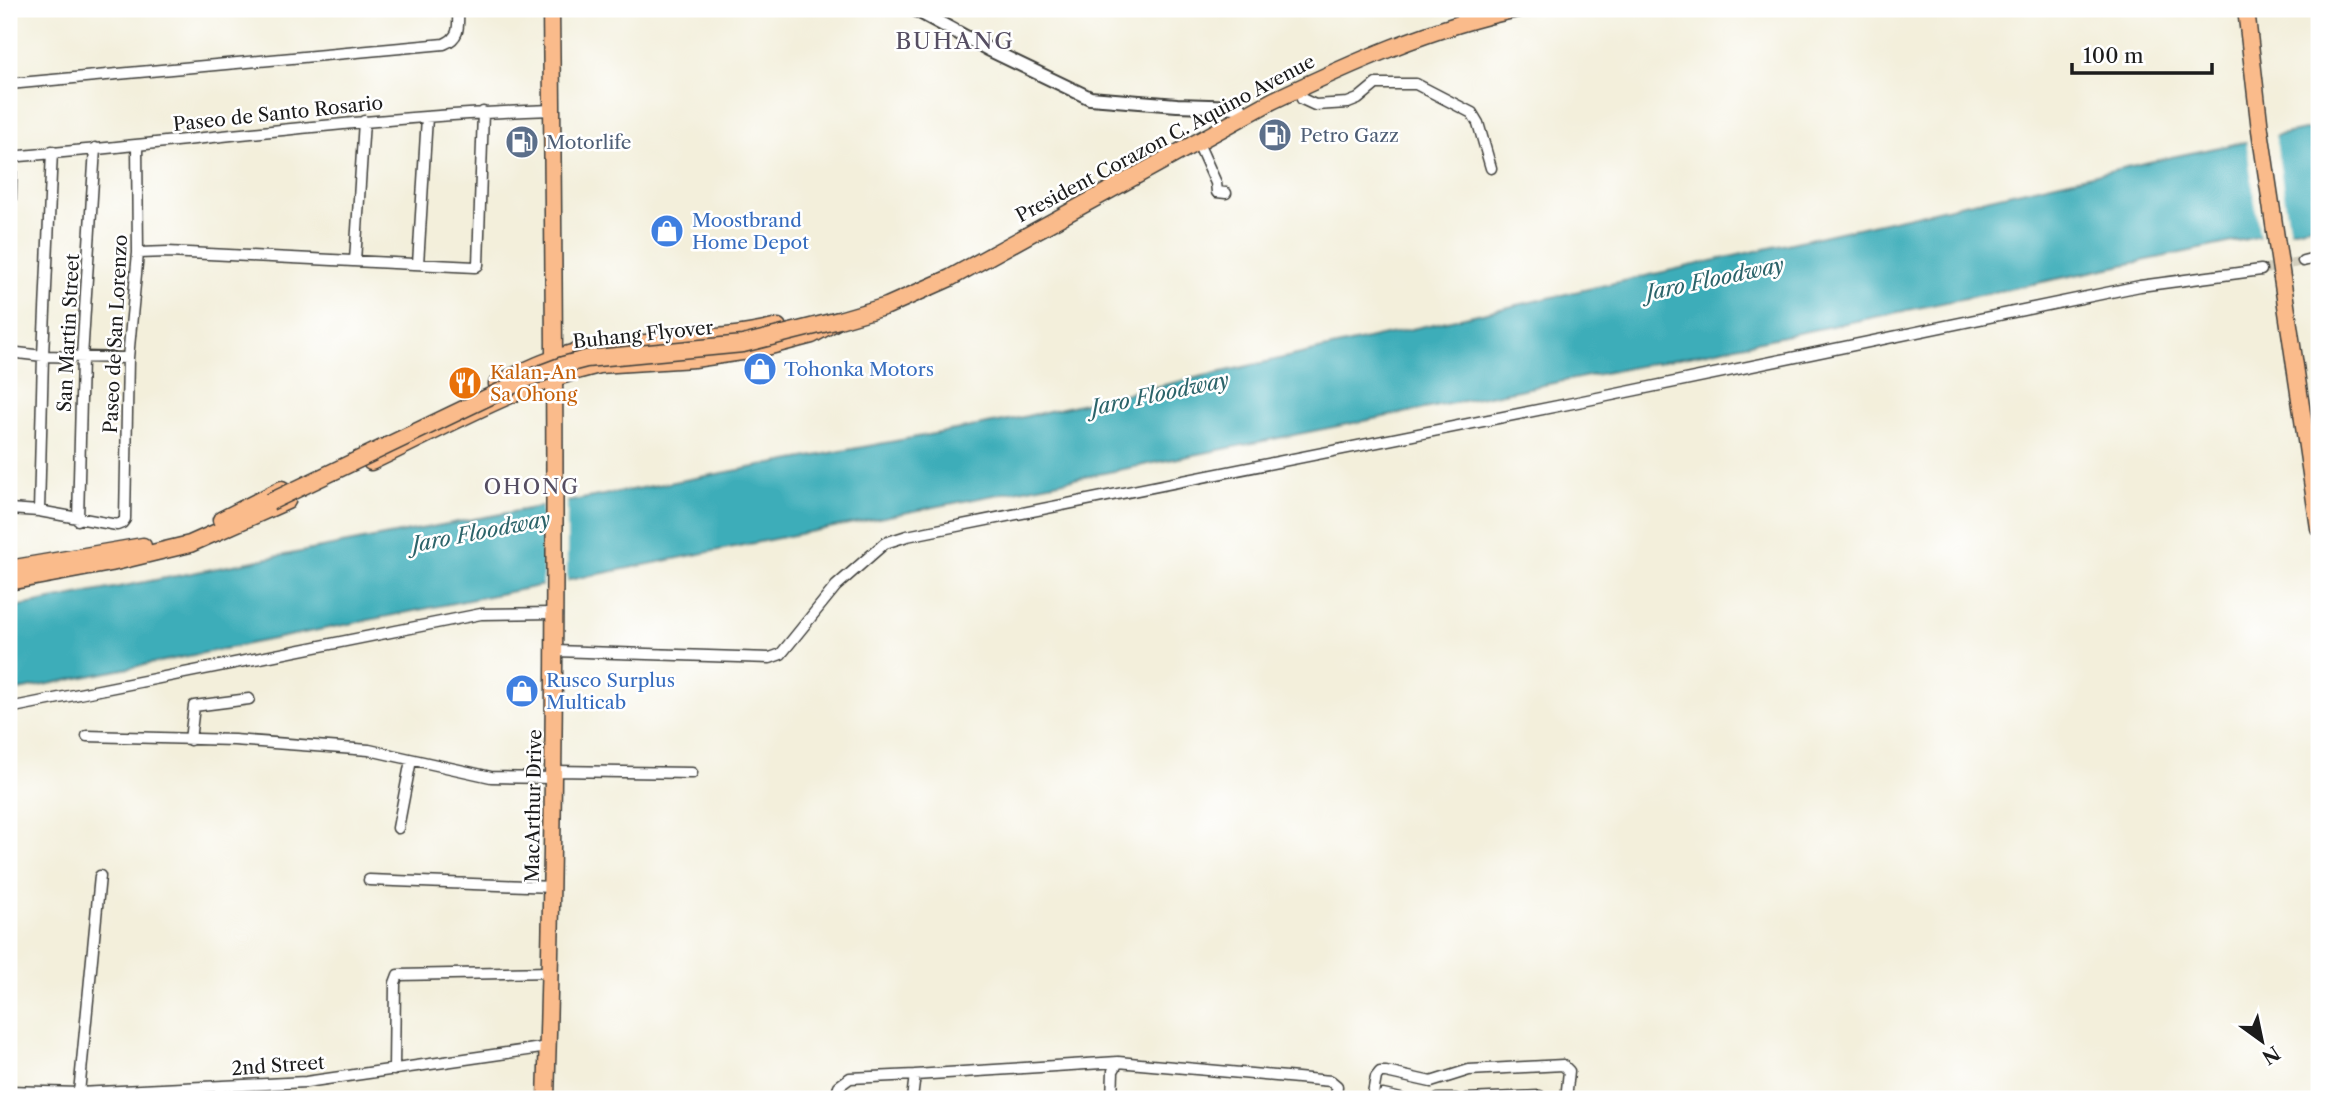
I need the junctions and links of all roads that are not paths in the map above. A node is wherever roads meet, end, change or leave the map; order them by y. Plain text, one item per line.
1 (458, 9) edge
2 (551, 9) edge
3 (914, 9) edge
4 (1518, 9) edge
5 (2246, 9) edge
6 (9, 84) edge
7 (1276, 99) junction
8 (1302, 99) joint
9 (1240, 107) joint
10 (552, 110) junction
11 (482, 112) junction
12 (427, 117) junction
13 (364, 121) junction
14 (1198, 144) junction
15 (136, 145) junction
16 (95, 148) junction
17 (52, 151) junction
18 (10, 157) edge
19 (1491, 168) dead end
20 (1226, 193) dead end
21 (9, 252) edge
22 (138, 253) junction
23 (2319, 257) edge
24 (355, 261) junction
25 (2303, 261) tunnel mouth
26 (418, 264) junction
27 (2261, 270) tunnel mouth
28 (839, 320) junction
29 (555, 331) junction
30 (590, 349) junction
31 (9, 352) edge
32 (43, 356) junction
33 (82, 358) junction
34 (128, 358) junction
35 (554, 359) junction
36 (583, 369) junction
37 (526, 370) junction
38 (554, 379) junction
39 (516, 393) junction
40 (554, 406) junction
41 (270, 502) joint
42 (9, 509) edge
43 (39, 511) junction
44 (251, 511) junction
45 (78, 520) junction
46 (2319, 528) edge
47 (9, 569) edge
48 (9, 582) edge
49 (554, 610) junction
50 (555, 651) junction
51 (249, 699) dead end
52 (9, 708) edge
53 (87, 736) dead end
54 (191, 740) junction
55 (411, 760) junction
56 (692, 773) dead end
57 (555, 775) junction
58 (398, 828) dead end
59 (100, 876) dead end
60 (369, 880) dead end
61 (553, 887) junction
62 (551, 972) junction
63 (548, 1047) junction
64 (1118, 1062) junction
65 (394, 1070) junction
66 (915, 1075) junction
67 (238, 1086) junction
68 (9, 1091) edge
69 (79, 1093) junction
70 (1383, 1095) dead end
71 (1501, 1098) edge
72 (239, 1099) edge
73 (546, 1099) edge
74 (836, 1099) edge
75 (912, 1099) edge
76 (1112, 1099) edge
77 (1336, 1099) edge
78 (1372, 1099) edge
79 (1401, 1099) edge
80 (1438, 1099) edge
81 (1456, 1099) edge
82 (1467, 1099) edge
83 (1542, 1099) edge
84 (1566, 1099) edge

1 - 6 street
2 - 10 main road, MacArthur Drive
3 - 9 street
4 - 7 main road, President Corazon C. Aquino Avenue
5 - 46 main road, bridge
7 - 8 main road
7 - 9 main road
7 - 14 main road, President Corazon C. Aquino Avenue
8 - 19 street
10 - 11 street, Paseo de Santo Rosario
10 - 29 main road, MacArthur Drive
11 - 12 street, Paseo de Santo Rosario
11 - 26 street
12 - 13 street, Paseo de Santo Rosario
12 - 26 street
13 - 15 street, Paseo de Santo Rosario
13 - 24 street
14 - 20 street
14 - 28 main road, President Corazon C. Aquino Avenue
15 - 16 street, Paseo de Santo Rosario
15 - 22 street, Paseo de San Lorenzo
16 - 17 street, Paseo de Santo Rosario
16 - 33 street, San Martin Street
17 - 18 street, Paseo de Santo Rosario
17 - 32 street
18 - 21 street
22 - 24 street
22 - 34 street, Paseo de San Lorenzo
23 - 25 street
24 - 26 street
27 - 50 street
28 - 30 main road, President Corazon C. Aquino Avenue
28 - 36 main road, President Corazon C. Aquino Avenue
28 - 41 main road, Buhang Flyover, bridge
29 - 30 main road
29 - 35 main road, MacArthur Drive
29 - 37 main road
30 - 35 main road, President Corazon C. Aquino Avenue
31 - 32 street
32 - 33 street
32 - 43 street
33 - 34 street
33 - 45 street, San Martin Street
34 - 45 street, Paseo de San Lorenzo
35 - 37 main road, President Corazon C. Aquino Avenue
35 - 38 main road, MacArthur Drive
36 - 38 main road, President Corazon C. Aquino Avenue
36 - 40 main road
37 - 44 main road, President Corazon C. Aquino Avenue
38 - 39 main road, President Corazon C. Aquino Avenue
38 - 40 main road, MacArthur Drive
39 - 40 main road
39 - 44 main road, President Corazon C. Aquino Avenue
40 - 49 main road, MacArthur Drive
41 - 44 main road, President Corazon C. Aquino Avenue
42 - 43 street
43 - 45 street
44 - 47 main road, President Corazon C. Aquino Avenue
44 - 48 main road, President Corazon C. Aquino Avenue
49 - 50 main road, MacArthur Drive
49 - 52 street
50 - 57 main road, MacArthur Drive
51 - 54 street
53 - 54 street
54 - 55 street
55 - 57 street
55 - 58 street
56 - 57 street
57 - 61 main road, MacArthur Drive
59 - 69 street
60 - 61 street
61 - 62 main road, MacArthur Drive
62 - 63 main road, MacArthur Drive
62 - 65 street
63 - 65 street, 2nd Street
63 - 73 main road, MacArthur Drive
64 - 66 street
64 - 76 street
64 - 77 street
65 - 67 street, 2nd Street
66 - 74 street
66 - 75 street
67 - 69 street, 2nd Street
67 - 72 street
68 - 69 street, 2nd Street
70 - 79 street
71 - 82 street
71 - 83 street
78 - 84 street
80 - 81 street

